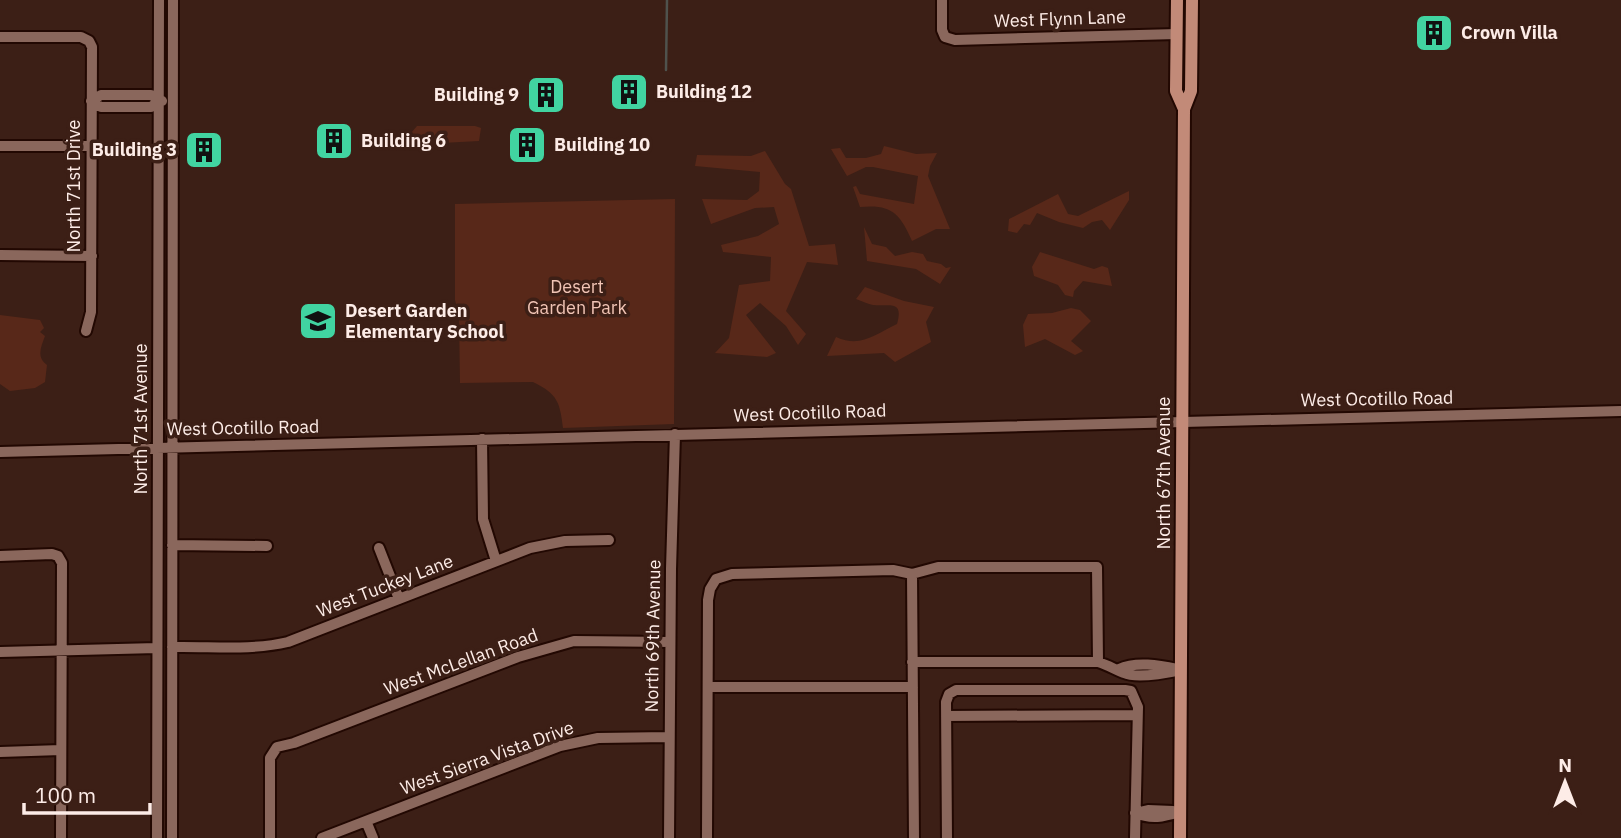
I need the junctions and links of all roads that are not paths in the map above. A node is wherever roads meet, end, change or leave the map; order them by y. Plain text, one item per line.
1 (159, 0) edge
2 (173, 0) edge
3 (942, 0) edge
4 (1177, 0) edge
5 (1192, 0) edge
6 (1177, 34) junction
7 (0, 37) edge
8 (91, 101) junction
9 (159, 101) junction
10 (173, 101) junction
11 (1184, 109) junction
12 (0, 146) edge
13 (91, 146) junction
14 (0, 255) edge
15 (92, 256) junction
16 (86, 331) dead end
17 (1621, 411) edge
18 (1182, 420) junction
19 (675, 434) junction
20 (482, 439) junction
21 (159, 447) junction
22 (173, 447) junction
23 (0, 452) edge
24 (609, 540) dead end
25 (172, 545) junction
26 (267, 546) dead end
27 (379, 548) dead end
28 (0, 556) edge
29 (496, 561) junction
30 (912, 574) junction
31 (399, 599) junction
32 (670, 642) junction
33 (172, 647) junction
34 (157, 648) junction
35 (60, 651) junction
36 (0, 652) edge
37 (912, 662) junction
38 (1098, 662) junction
39 (1181, 670) junction
40 (708, 687) junction
41 (913, 687) junction
42 (1138, 715) junction
43 (946, 716) junction
44 (668, 737) junction
45 (61, 750) junction
46 (0, 752) edge
47 (1180, 812) junction
48 (1135, 813) junction
49 (366, 821) junction
50 (61, 838) edge
51 (157, 838) edge
52 (172, 838) edge
53 (270, 838) edge
54 (322, 838) edge
55 (373, 838) edge
56 (669, 838) edge
57 (707, 838) edge
58 (914, 838) edge
59 (947, 838) edge
60 (1135, 838) edge
61 (1180, 838) edge

1 - 9 street, North 71st Avenue
2 - 10 street, North 71st Avenue
3 - 6 street, West Flynn Lane
4 - 6 main road, North 67th Avenue
5 - 11 main road, North 67th Avenue
6 - 11 main road, North 67th Avenue
7 - 8 street, North 71st Drive
8 - 9 street
8 - 13 street, North 71st Drive
9 - 10 street
9 - 21 street, North 71st Avenue
10 - 22 street, North 71st Avenue
11 - 18 main road, North 67th Avenue
12 - 13 street
13 - 15 street, North 71st Drive
14 - 15 street
15 - 16 street, North 71st Drive
17 - 18 street, West Ocotillo Road
18 - 19 street, West Ocotillo Road
18 - 39 main road, North 67th Avenue
19 - 20 street, West Ocotillo Road
19 - 32 street, North 69th Avenue
20 - 22 street, West Ocotillo Road
20 - 29 street
21 - 22 street, West Ocotillo Road
21 - 23 street, West Ocotillo Road
21 - 34 street, North 71st Avenue
22 - 25 street, North 71st Avenue
24 - 29 street, West Tuckey Lane
25 - 26 street
25 - 33 street, North 71st Avenue
27 - 31 street
28 - 35 street
29 - 31 street, West Tuckey Lane
30 - 37 street
30 - 38 street
30 - 40 street
31 - 33 street, West Tuckey Lane
32 - 44 street, North 69th Avenue
32 - 53 street, West McLellan Road
33 - 52 street, North 71st Avenue
34 - 35 street
34 - 51 street, North 71st Avenue
35 - 36 street
35 - 45 street
37 - 38 street
37 - 41 street
38 - 39 street
39 - 47 main road, North 67th Avenue
40 - 41 street
40 - 57 street
41 - 58 street
42 - 43 street
42 - 43 street
42 - 48 street
43 - 59 street
44 - 49 street, West Sierra Vista Drive
44 - 56 street, North 69th Avenue
45 - 46 street
45 - 50 street
47 - 48 street
47 - 61 main road, North 67th Avenue
48 - 60 street
49 - 54 street, West Sierra Vista Drive
49 - 55 street

